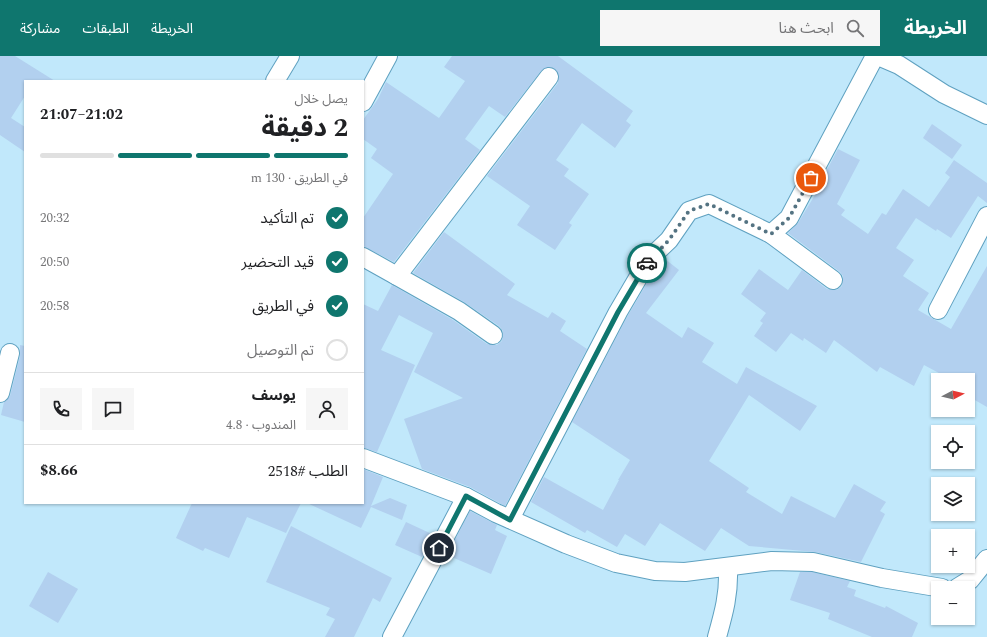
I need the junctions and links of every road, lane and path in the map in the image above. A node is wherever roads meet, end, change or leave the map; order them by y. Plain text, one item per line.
1 (290, 56) edge
2 (388, 56) edge
3 (877, 56) edge
4 (549, 77) dead end
5 (277, 80) edge
6 (364, 100) edge
7 (987, 115) edge
8 (987, 216) edge
9 (771, 234) junction
10 (364, 257) edge
11 (397, 276) junction
12 (833, 280) dead end
13 (938, 310) dead end
14 (494, 335) dead end
15 (12, 353) edge
16 (0, 393) edge
17 (364, 458) edge
18 (466, 496) junction
19 (510, 520) junction
20 (987, 559) edge
21 (728, 568) junction
22 (968, 581) edge
23 (931, 586) edge
24 (392, 637) edge
25 (717, 637) edge

1 - 5 street
2 - 6 street
3 - 7 street
3 - 9 street
4 - 11 street
8 - 13 street
9 - 12 street
9 - 19 street
10 - 11 street
11 - 14 street
15 - 16 street
17 - 18 street
18 - 19 street
18 - 24 street
19 - 21 street
20 - 22 street
21 - 23 street
21 - 25 street

